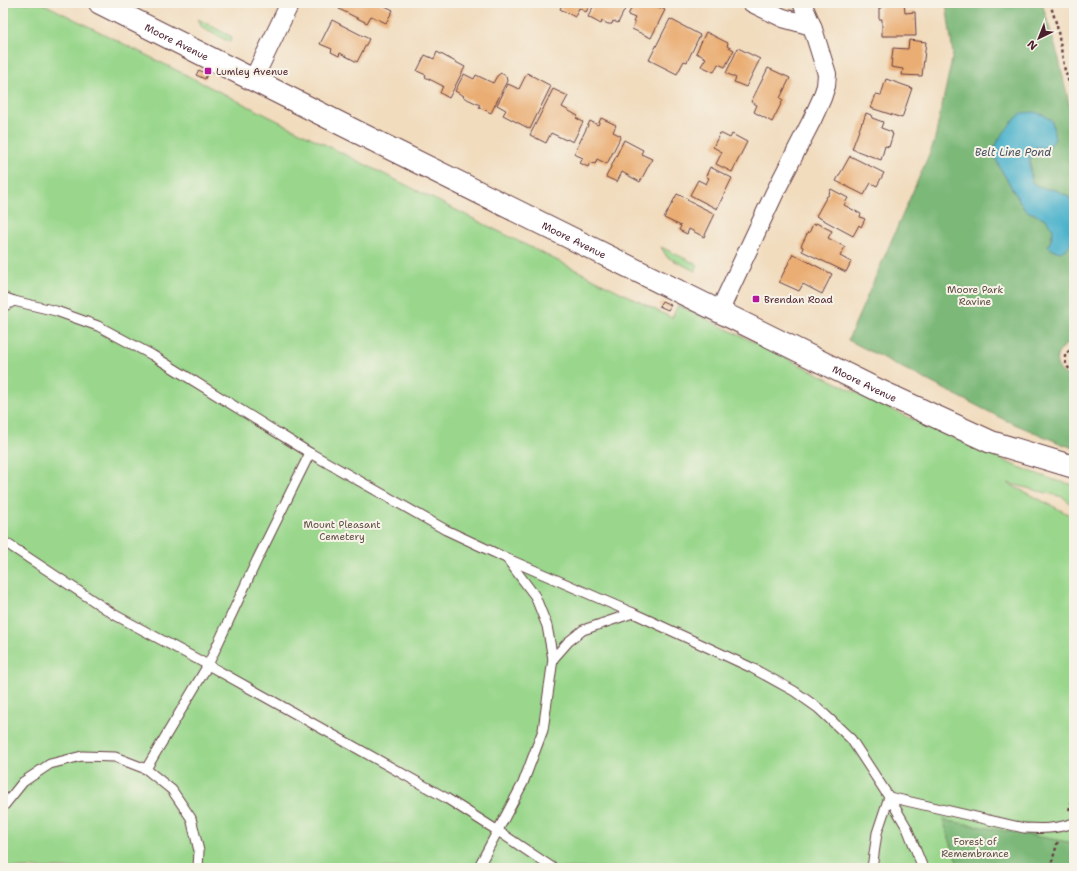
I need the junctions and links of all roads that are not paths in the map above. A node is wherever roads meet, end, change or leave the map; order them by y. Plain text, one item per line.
1 (100, 3) edge
2 (132, 3) edge
3 (290, 3) edge
4 (752, 3) edge
5 (802, 3) edge
6 (812, 26) junction
7 (256, 74) junction
8 (3, 297) edge
9 (14, 300) junction
10 (722, 305) junction
11 (3, 307) edge
12 (310, 453) junction
13 (1064, 464) edge
14 (3, 541) edge
15 (508, 559) junction
16 (633, 613) junction
17 (553, 659) junction
18 (208, 665) junction
19 (146, 769) junction
20 (889, 797) junction
21 (3, 806) edge
22 (1074, 823) edge
23 (498, 831) junction
24 (198, 868) edge
25 (478, 868) edge
26 (553, 868) edge
27 (872, 868) edge
28 (923, 868) edge

1 - 7 street, Moore Avenue
2 - 7 street, Moore Avenue
3 - 7 street
4 - 6 street
5 - 6 street
6 - 10 street
7 - 10 street, Moore Avenue
8 - 9 lane
9 - 11 lane
9 - 12 lane
10 - 13 street, Moore Avenue
12 - 15 lane
12 - 18 lane
14 - 18 lane
15 - 16 lane
15 - 17 lane
16 - 17 lane
16 - 20 lane
17 - 23 lane
18 - 19 lane
18 - 23 lane
19 - 21 lane
19 - 24 lane
20 - 22 lane
20 - 27 lane
20 - 28 lane
23 - 25 lane
23 - 26 lane

